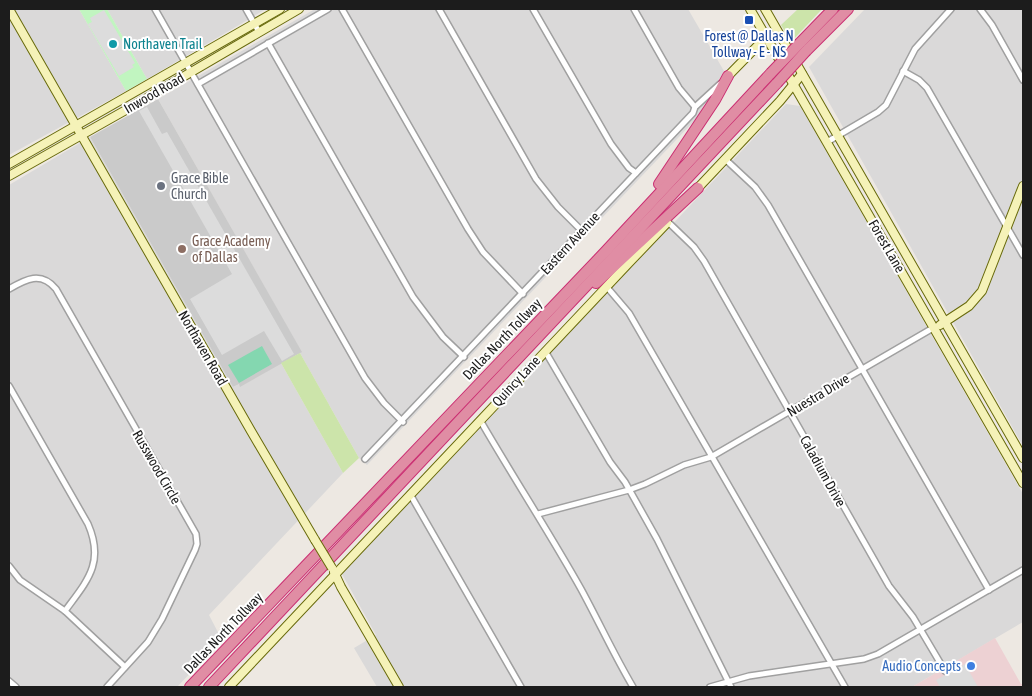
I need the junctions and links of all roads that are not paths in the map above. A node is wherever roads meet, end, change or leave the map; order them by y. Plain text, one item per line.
1 (9, 9) edge
2 (155, 9) edge
3 (246, 9) edge
4 (280, 9) edge
5 (299, 9) edge
6 (328, 9) edge
7 (342, 9) edge
8 (439, 9) edge
9 (533, 9) edge
10 (634, 9) edge
11 (750, 9) edge
12 (765, 9) edge
13 (833, 9) edge
14 (848, 9) edge
15 (951, 9) edge
16 (980, 9) edge
17 (254, 24) junction
18 (777, 30) junction
19 (259, 32) junction
20 (766, 36) junction
21 (268, 43) junction
22 (803, 47) junction
23 (186, 63) junction
24 (903, 71) junction
25 (191, 72) junction
26 (802, 74) junction
27 (728, 76) junction
28 (774, 78) junction
29 (1023, 80) edge
30 (198, 84) junction
31 (794, 84) junction
32 (780, 101) junction
33 (805, 104) junction
34 (695, 107) junction
35 (76, 127) junction
36 (81, 135) junction
37 (838, 136) junction
38 (828, 142) junction
39 (725, 159) junction
40 (9, 164) edge
41 (636, 173) junction
42 (9, 176) edge
43 (1023, 186) edge
44 (698, 188) junction
45 (875, 201) junction
46 (864, 206) junction
47 (639, 214) junction
48 (668, 222) junction
49 (1007, 227) junction
50 (582, 231) junction
51 (1023, 255) edge
52 (909, 260) junction
53 (899, 266) junction
54 (606, 285) junction
55 (9, 289) edge
56 (523, 294) junction
57 (578, 294) junction
58 (944, 322) junction
59 (934, 328) junction
60 (544, 350) junction
61 (464, 357) junction
62 (861, 369) junction
63 (9, 386) edge
64 (790, 412) junction
65 (480, 420) junction
66 (402, 422) junction
67 (1015, 444) junction
68 (1004, 450) junction
69 (712, 457) junction
70 (1023, 458) edge
71 (365, 459) dead end
72 (1023, 483) edge
73 (629, 490) junction
74 (410, 494) junction
75 (538, 514) junction
76 (9, 566) edge
77 (1023, 570) edge
78 (334, 571) junction
79 (989, 590) junction
80 (65, 611) junction
81 (920, 629) junction
82 (831, 664) junction
83 (125, 667) junction
84 (945, 672) dead end
85 (9, 681) edge
86 (730, 684) edge
87 (16, 687) edge
88 (107, 687) edge
89 (190, 687) edge
90 (209, 687) edge
91 (229, 687) edge
92 (398, 687) edge
93 (521, 687) edge
94 (632, 687) edge
95 (710, 687) edge
96 (845, 687) edge

1 - 35 main road, Northaven Road
2 - 23 street
3 - 17 street
4 - 17 main road, Inwood Road
5 - 19 main road, Inwood Road
6 - 21 street
7 - 56 street
8 - 50 street
9 - 41 street
10 - 34 street
11 - 20 main road, Forest Lane
12 - 18 main road, Forest Lane
13 - 22 highway, Dallas North Tollway
14 - 22 highway, Dallas North Tollway
15 - 24 street
16 - 29 street
17 - 19 street
17 - 23 main road, Inwood Road
18 - 20 main road, Eastern Avenue
18 - 26 main road, Forest Lane
19 - 25 main road, Inwood Road
20 - 27 main road, Eastern Avenue
20 - 31 main road, Forest Lane
21 - 30 street
21 - 61 street
22 - 28 highway, Dallas North Tollway, bridge
23 - 25 street
23 - 35 main road, Inwood Road
24 - 37 street
24 - 49 street
25 - 30 street
25 - 36 main road, Inwood Road
26 - 31 main road, Quincy Lane
26 - 37 main road, Forest Lane
27 - 34 street, Eastern Avenue
27 - 47 highway
28 - 47 highway, Dallas North Tollway
28 - 57 highway, Dallas North Tollway
30 - 66 street
31 - 32 main road, Quincy Lane
31 - 33 main road, Forest Lane
32 - 33 main road
32 - 39 main road, Quincy Lane
33 - 38 main road, Forest Lane
34 - 41 street, Eastern Avenue
35 - 36 main road, Northaven Road
35 - 40 main road, Inwood Road
36 - 42 main road, Inwood Road
36 - 78 main road, Northaven Road, bridge
37 - 38 street
37 - 45 main road, Forest Lane
38 - 46 main road, Forest Lane
39 - 44 main road, Quincy Lane
39 - 62 street
41 - 50 street, Eastern Avenue
43 - 49 main road, Nuestra Drive
44 - 48 main road, Quincy Lane
44 - 57 highway
45 - 46 main road
45 - 52 main road, Forest Lane
46 - 53 main road, Forest Lane
47 - 89 highway, Dallas North Tollway
48 - 54 main road, Quincy Lane
48 - 64 street, Caladium Drive
49 - 51 street
49 - 58 main road, Nuestra Drive
50 - 56 street, Eastern Avenue
52 - 53 main road
52 - 58 main road, Forest Lane
53 - 59 main road, Forest Lane
54 - 60 main road, Quincy Lane
54 - 69 street
55 - 83 street, Russwood Circle
56 - 61 street, Eastern Avenue
57 - 90 highway, Dallas North Tollway
58 - 59 main road, Nuestra Drive
58 - 67 main road, Forest Lane
59 - 62 street, Nuestra Drive
59 - 68 main road, Forest Lane
60 - 65 main road, Quincy Lane
60 - 73 street
61 - 66 street, Eastern Avenue
62 - 64 street, Nuestra Drive
62 - 79 street
63 - 80 street
64 - 69 street, Nuestra Drive
64 - 81 street, Caladium Drive
65 - 74 main road, Quincy Lane
65 - 75 street
66 - 71 street, Eastern Avenue
67 - 68 main road
67 - 70 main road, Forest Lane
68 - 72 main road, Forest Lane
69 - 73 street, Nuestra Drive
69 - 82 street
73 - 75 street, Nuestra Drive
73 - 86 street
74 - 78 main road, Quincy Lane
74 - 93 street
75 - 94 street
76 - 80 street
77 - 79 street
78 - 91 main road, Quincy Lane
78 - 92 main road, Northaven Road
79 - 81 street
80 - 83 street
81 - 82 street
81 - 84 street, Caladium Drive
82 - 86 street
82 - 96 street
83 - 88 street, Russwood Circle
85 - 87 street
86 - 95 street

